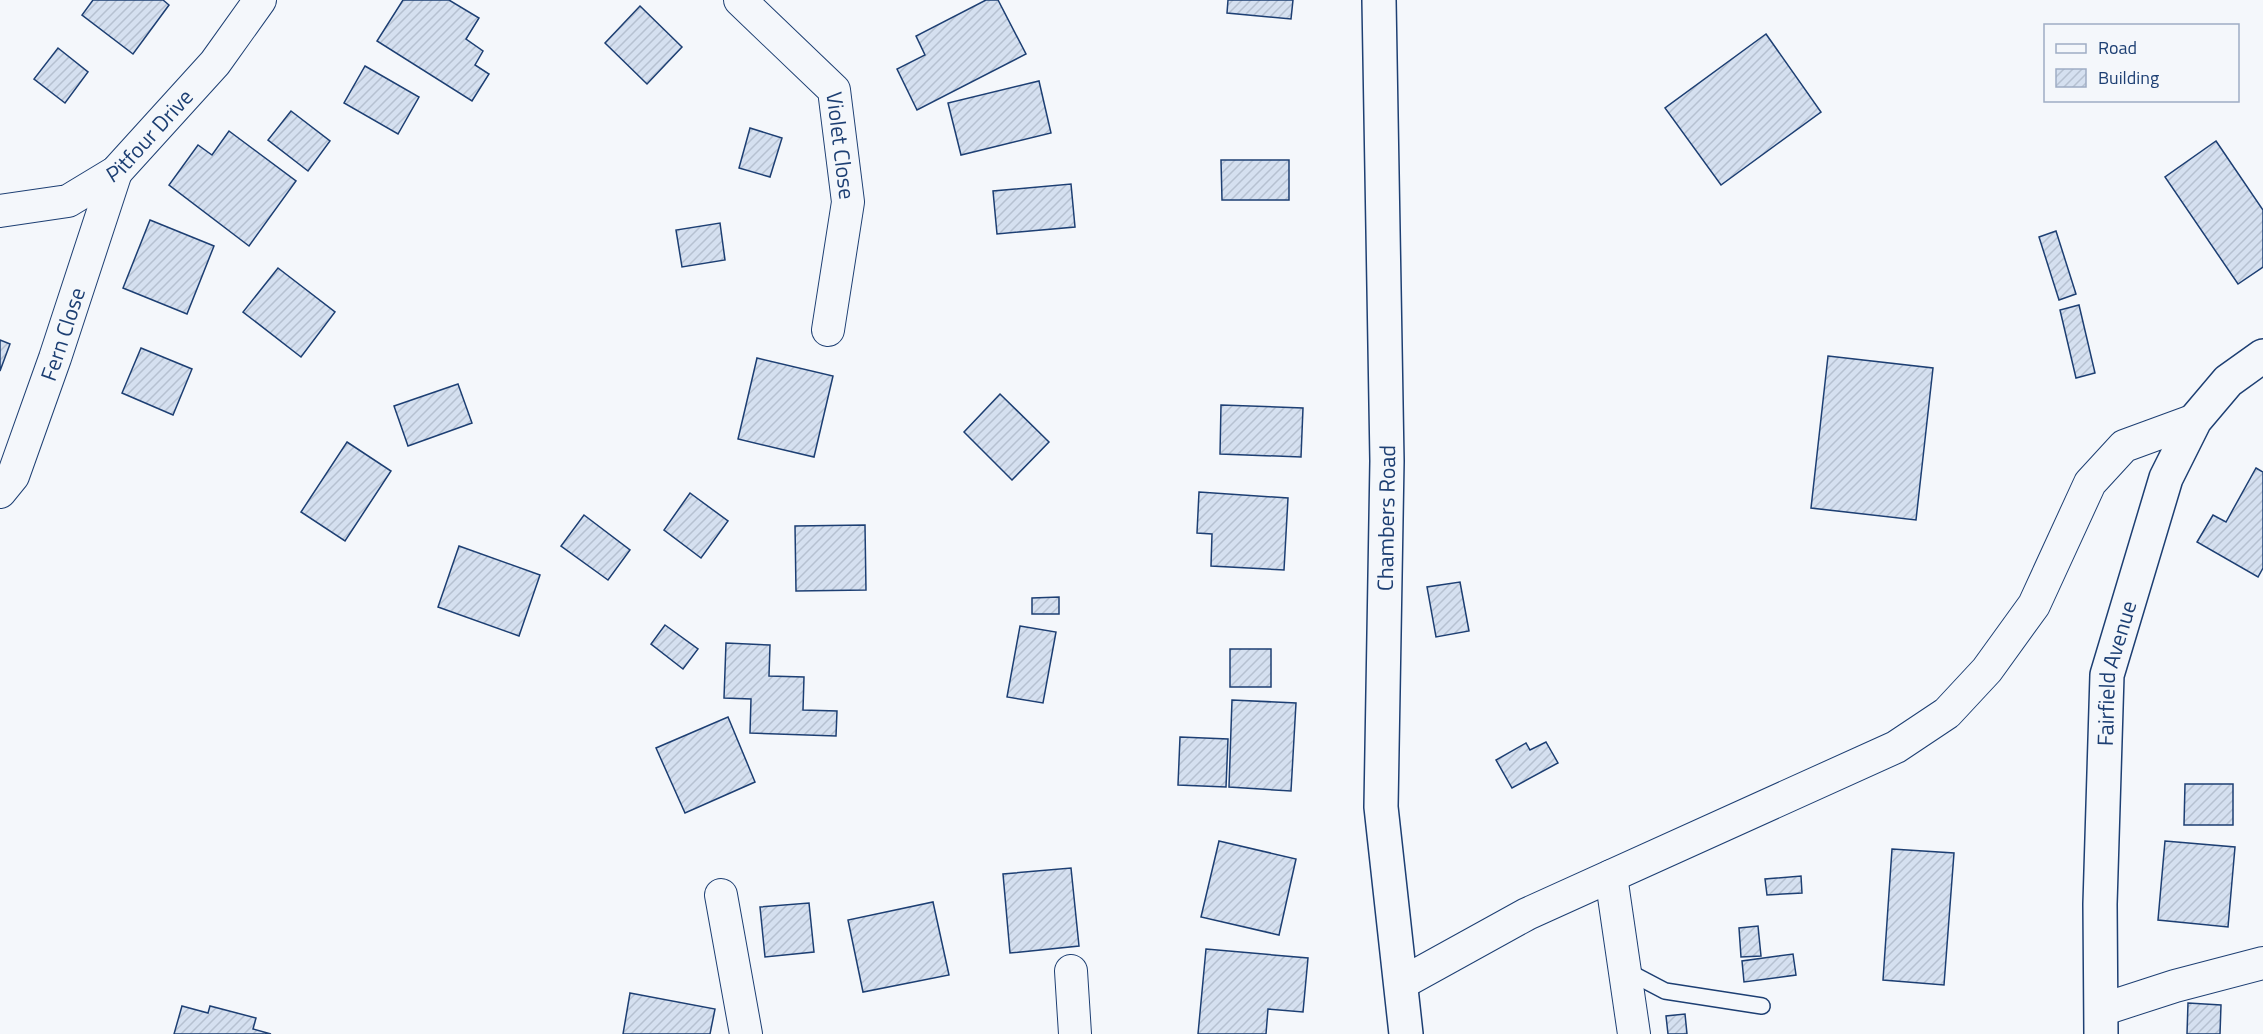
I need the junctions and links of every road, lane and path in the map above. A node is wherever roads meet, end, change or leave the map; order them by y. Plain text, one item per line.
1 (260, 0) edge
2 (740, 0) edge
3 (1379, 0) edge
4 (116, 172) junction
5 (0, 211) edge
6 (828, 330) dead end
7 (2263, 356) edge
8 (2195, 420) junction
9 (0, 492) edge
10 (1611, 876) junction
11 (721, 895) dead end
12 (2263, 963) edge
13 (1624, 970) junction
14 (1071, 971) dead end
15 (1402, 983) junction
16 (1762, 1006) dead end
17 (2101, 1022) edge
18 (746, 1034) edge
19 (1075, 1034) edge
20 (1406, 1034) edge
21 (1634, 1034) edge

1 - 4 street, Pitfour Drive
2 - 6 street, Violet Close
3 - 15 street, Chambers Road
4 - 5 street, Pitfour Drive
4 - 9 street, Fern Close
7 - 8 street, Fairfield Avenue
8 - 10 street
8 - 17 street, Fairfield Avenue
10 - 13 street
10 - 15 street
11 - 18 street
12 - 17 street
13 - 16 lane
13 - 21 street
14 - 19 street
15 - 20 street, Chambers Road

